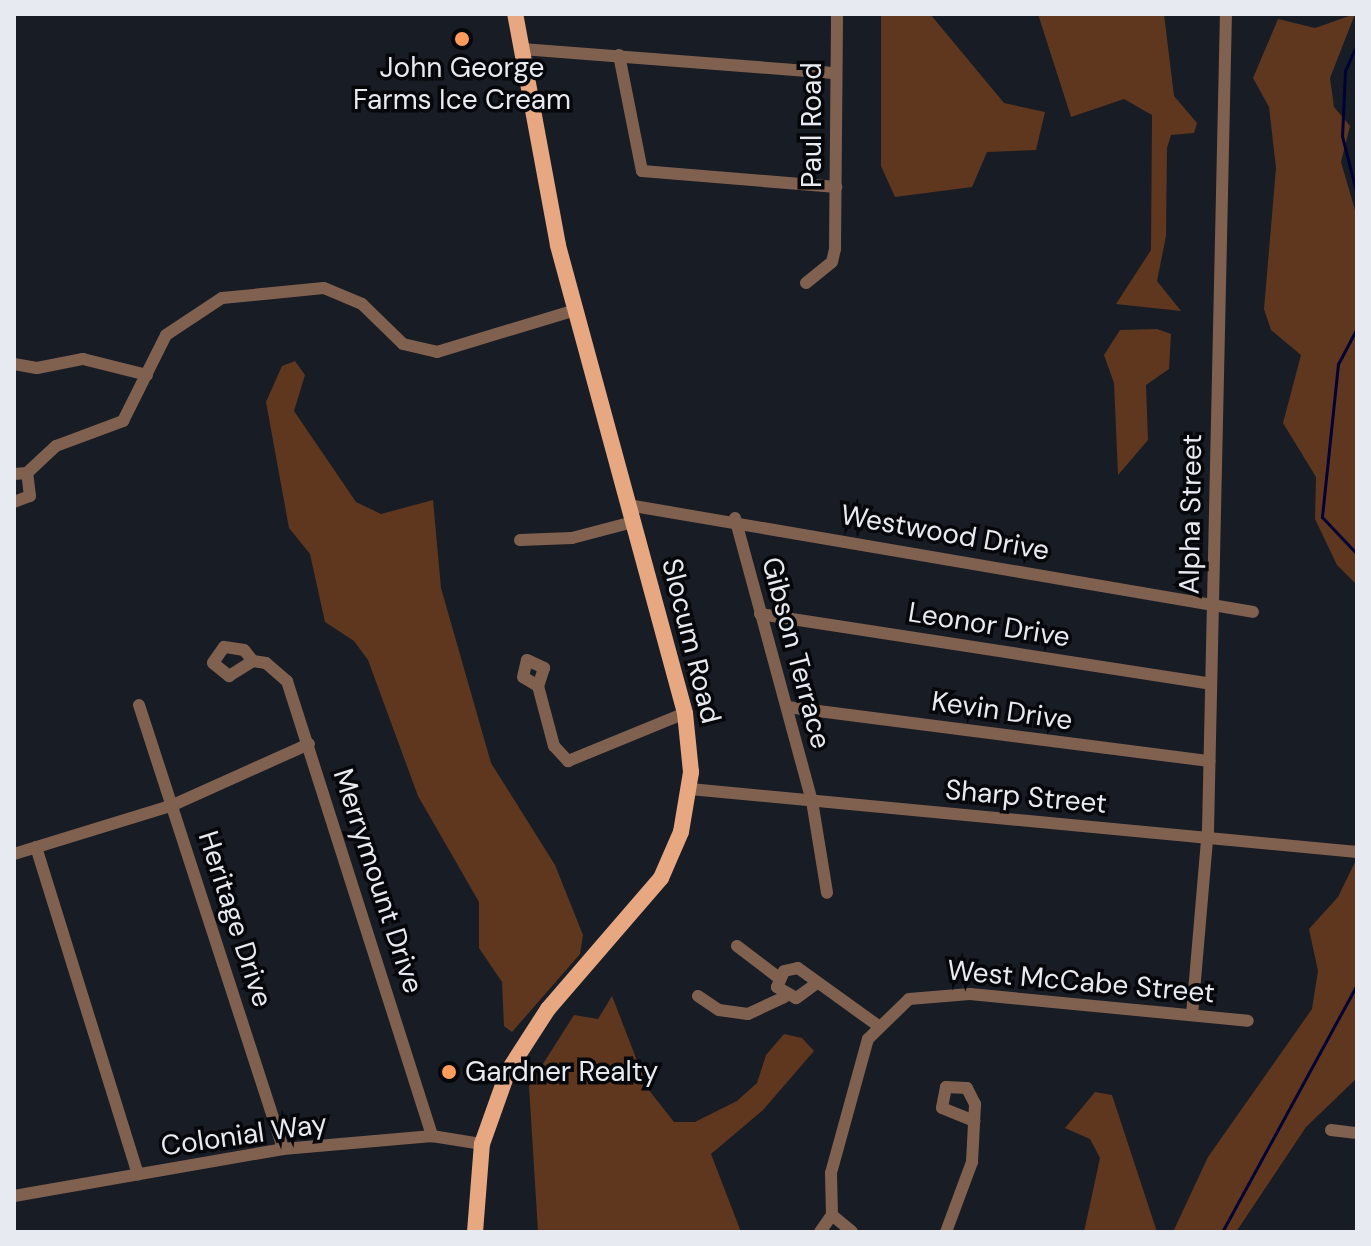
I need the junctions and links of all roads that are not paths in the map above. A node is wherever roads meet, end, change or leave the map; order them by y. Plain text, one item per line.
1 (515, 14) edge
2 (837, 14) edge
3 (1226, 14) edge
4 (522, 49) junction
5 (619, 55) junction
6 (836, 73) junction
7 (836, 187) junction
8 (806, 283) dead end
9 (575, 310) junction
10 (14, 364) edge
11 (147, 375) junction
12 (20, 473) edge
13 (14, 502) edge
14 (628, 505) junction
15 (735, 518) junction
16 (633, 522) junction
17 (520, 540) dead end
18 (1213, 607) junction
19 (1253, 612) dead end
20 (760, 614) junction
21 (253, 661) dead end
22 (1211, 684) junction
23 (538, 686) dead end
24 (139, 705) dead end
25 (787, 707) junction
26 (685, 713) junction
27 (309, 744) junction
28 (1210, 761) junction
29 (690, 789) junction
30 (812, 801) junction
31 (173, 805) junction
32 (1208, 838) junction
33 (36, 847) junction
34 (1357, 852) edge
35 (14, 854) edge
36 (827, 893) dead end
37 (737, 946) dead end
38 (779, 978) junction
39 (817, 983) junction
40 (698, 996) dead end
41 (784, 997) junction
42 (1192, 1015) junction
43 (1248, 1021) dead end
44 (877, 1025) junction
45 (974, 1121) dead end
46 (1331, 1130) dead end
47 (1357, 1133) edge
48 (432, 1136) junction
49 (482, 1144) junction
50 (283, 1149) junction
51 (138, 1175) junction
52 (14, 1196) edge
53 (832, 1215) junction
54 (475, 1232) edge
55 (820, 1232) edge
56 (852, 1232) edge
57 (946, 1232) edge

1 - 4 main road, Slocum Road
2 - 6 street, Paul Road
3 - 18 street, Alpha Street
4 - 5 street
4 - 9 main road, Slocum Road
5 - 6 street
5 - 7 street
6 - 7 street, Paul Road
7 - 8 street, Paul Road
9 - 11 street
9 - 14 main road, Slocum Road
10 - 11 street
11 - 12 street
12 - 13 street
14 - 15 street, Westwood Drive
14 - 16 main road, Slocum Road
15 - 18 street, Westwood Drive
15 - 20 street, Gibson Terrace
16 - 17 street
16 - 26 main road, Slocum Road
18 - 19 street, Westwood Drive
18 - 22 street, Alpha Street
20 - 22 street, Leonor Drive
20 - 25 street, Gibson Terrace
21 - 27 street, Merrymount Drive
22 - 28 street, Alpha Street
23 - 26 street
24 - 31 street, Heritage Drive
25 - 28 street, Kevin Drive
25 - 30 street, Gibson Terrace
26 - 29 main road, Slocum Road
27 - 31 street
27 - 48 street, Merrymount Drive
28 - 32 street, Alpha Street
29 - 30 street, Sharp Street
29 - 49 main road, Slocum Road
30 - 32 street, Sharp Street
30 - 36 street, Gibson Terrace
31 - 33 street
31 - 50 street, Heritage Drive
32 - 34 street, Sharp Street
32 - 42 street, Alpha Street
33 - 35 street
33 - 51 street
37 - 38 street
38 - 39 street
38 - 41 street
39 - 41 street
39 - 44 street
40 - 41 street
42 - 43 street, West McCabe Street
42 - 44 street, West McCabe Street
44 - 53 street
45 - 57 street
46 - 47 street
48 - 49 street, Colonial Way
48 - 50 street, Colonial Way
49 - 54 main road, Slocum Road
50 - 51 street, Colonial Way
51 - 52 street, Colonial Way
53 - 55 street
53 - 56 street

